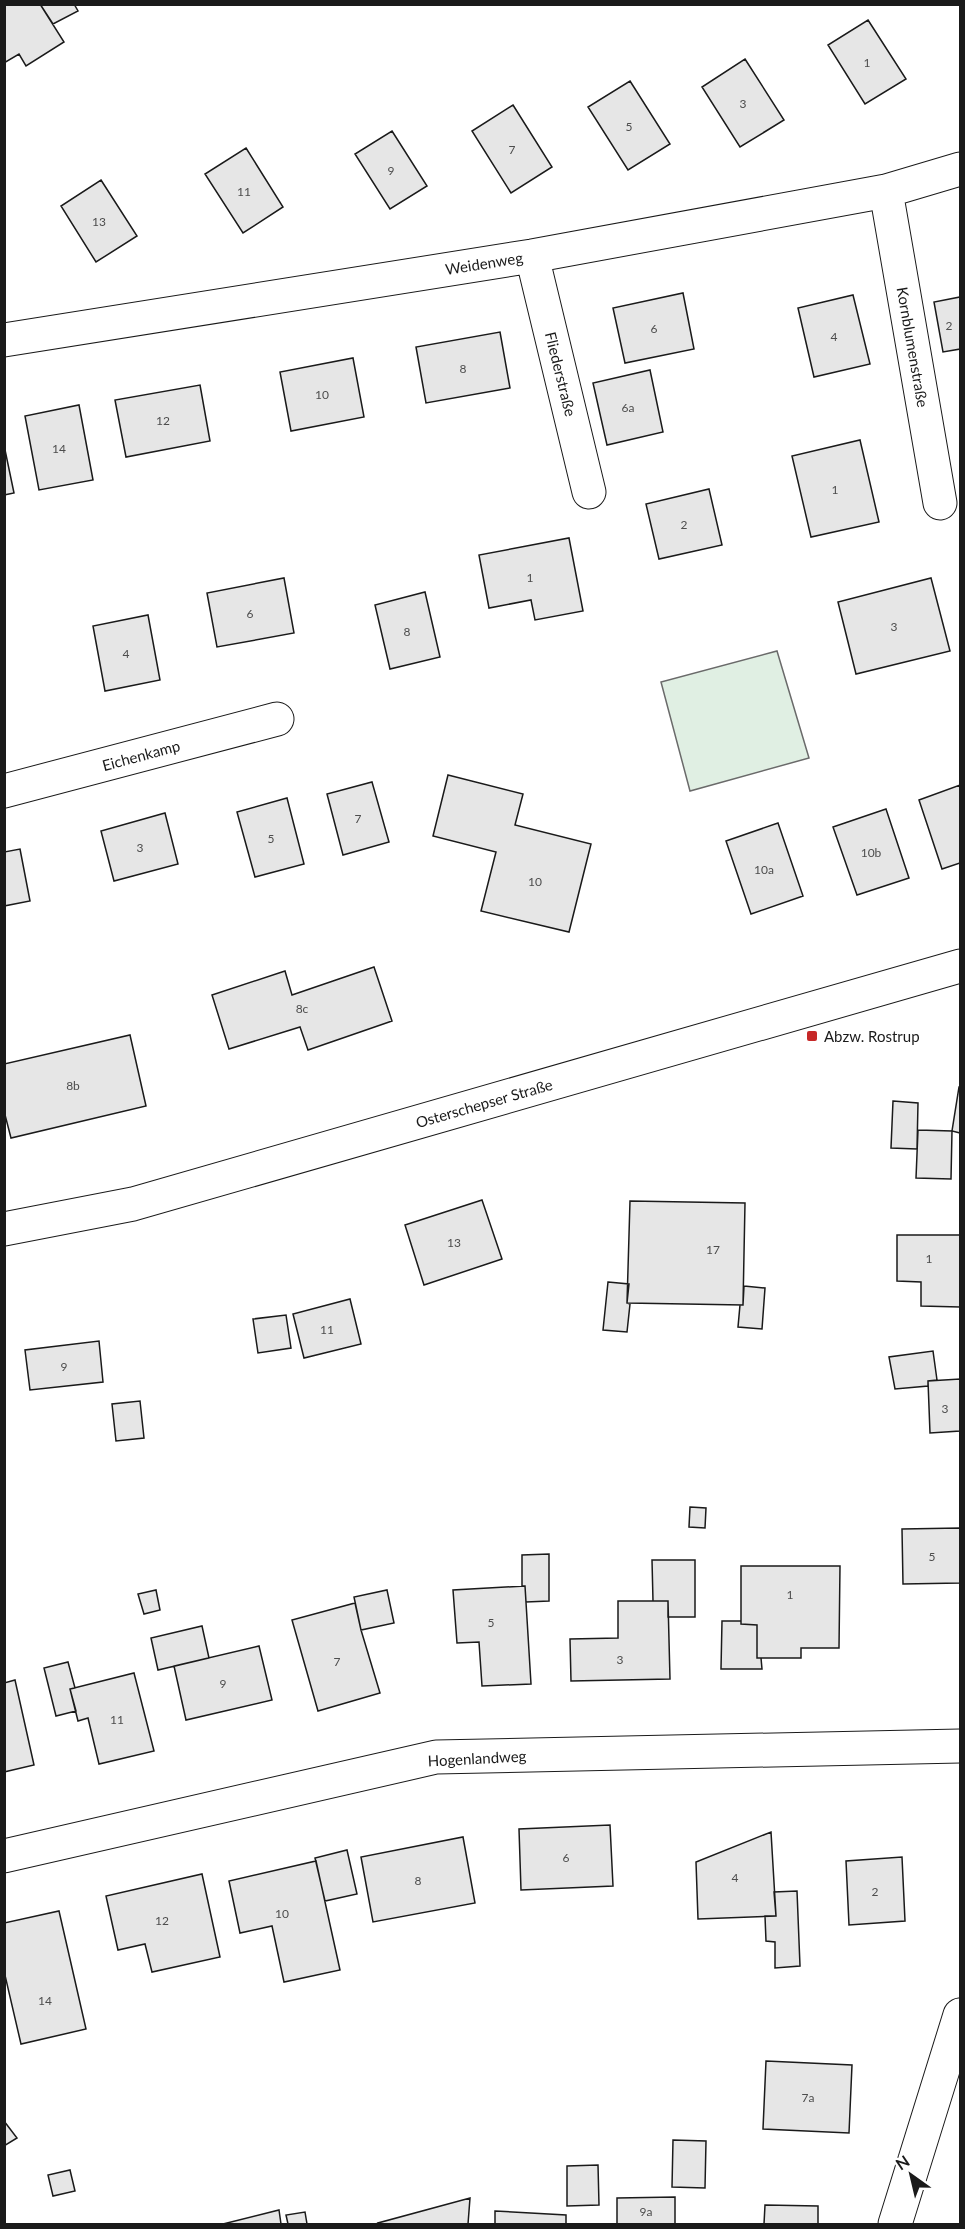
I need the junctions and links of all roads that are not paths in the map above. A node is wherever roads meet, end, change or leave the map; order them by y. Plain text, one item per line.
1 (960, 170) edge
2 (886, 191) junction
3 (532, 256) junction
4 (4, 340) edge
5 (589, 492) dead end
6 (940, 504) dead end
7 (277, 719) dead end
8 (4, 791) edge
9 (960, 966) edge
10 (4, 1229) edge
11 (960, 1746) edge
12 (4, 1856) edge
13 (960, 2015) edge
14 (895, 2224) edge

1 - 2 street, Weidenweg
2 - 3 street, Weidenweg
2 - 6 street, Kornblumenstraße
3 - 4 street, Weidenweg
3 - 5 street, Fliederstraße
7 - 8 street, Eichenkamp
9 - 10 street, Osterschepser Straße
11 - 12 street, Hogenlandweg
13 - 14 street

